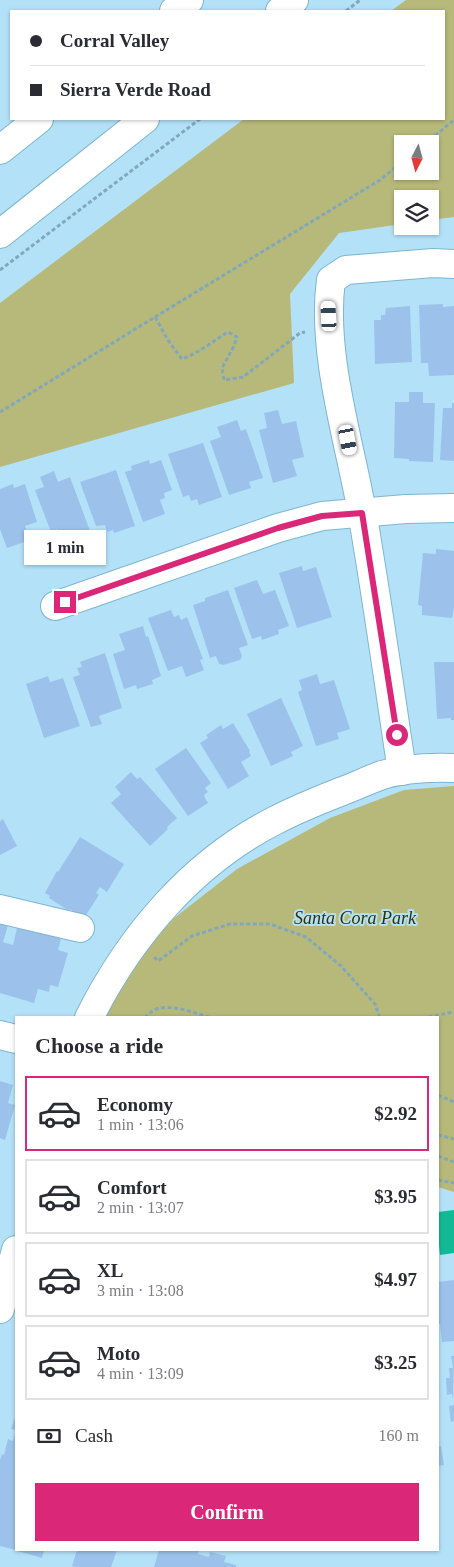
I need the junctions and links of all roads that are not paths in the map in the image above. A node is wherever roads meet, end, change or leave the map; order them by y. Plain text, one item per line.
1 (189, 0) edge
2 (294, 0) edge
3 (175, 10) edge
4 (281, 10) edge
5 (38, 120) edge
6 (144, 120) edge
7 (0, 150) edge
8 (0, 234) edge
9 (454, 264) edge
10 (454, 508) edge
11 (362, 513) junction
12 (55, 606) dead end
13 (454, 768) edge
14 (402, 771) junction
15 (0, 909) edge
16 (80, 928) dead end
17 (90, 1016) edge
18 (0, 1035) edge
19 (15, 1039) edge
20 (15, 1254) edge
21 (0, 1309) edge

1 - 3 street
2 - 4 street
5 - 7 street
6 - 8 street
9 - 11 street
10 - 11 street
11 - 12 street
11 - 14 street
13 - 14 street
14 - 17 street
15 - 16 street
18 - 19 street
20 - 21 street

